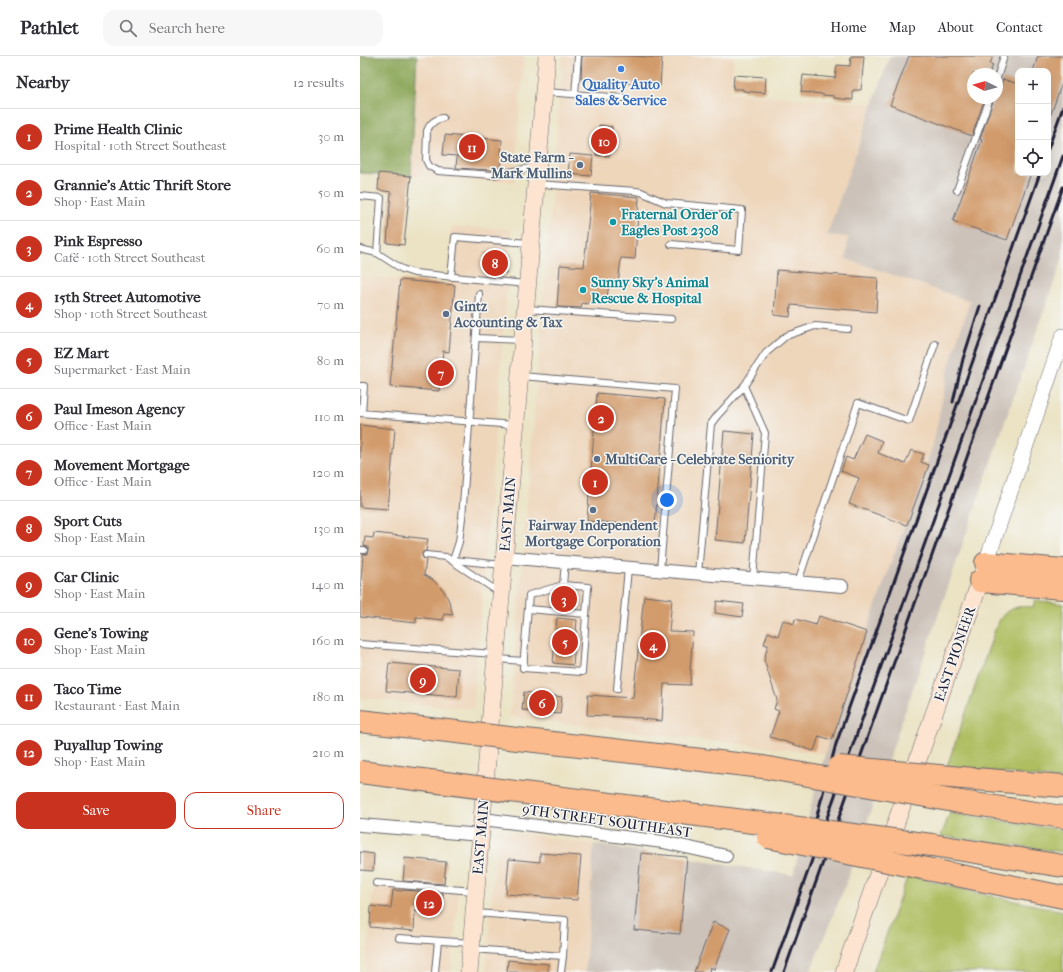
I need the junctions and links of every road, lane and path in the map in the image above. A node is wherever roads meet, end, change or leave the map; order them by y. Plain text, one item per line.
1 (547, 56) edge
2 (578, 56) edge
3 (1004, 56) edge
4 (1000, 68) edge
5 (544, 92) junction
6 (575, 94) junction
7 (624, 98) dead end
8 (988, 104) edge
9 (443, 118) dead end
10 (537, 167) junction
11 (536, 184) junction
12 (957, 190) dead end
13 (360, 196) edge
14 (531, 244) junction
15 (671, 244) dead end
16 (360, 249) edge
17 (377, 253) junction
18 (451, 277) junction
19 (527, 284) junction
20 (479, 294) dead end
21 (525, 309) junction
22 (671, 319) dead end
23 (848, 329) dead end
24 (1063, 336) edge
25 (476, 338) junction
26 (523, 340) junction
27 (935, 344) dead end
28 (520, 376) junction
29 (360, 386) edge
30 (744, 386) junction
31 (361, 413) edge
32 (469, 422) junction
33 (515, 425) junction
34 (426, 554) dead end
35 (453, 560) junction
36 (504, 561) junction
37 (565, 562) junction
38 (628, 568) junction
39 (660, 570) junction
40 (1063, 570) edge
41 (983, 572) junction
42 (698, 574) junction
43 (753, 579) junction
44 (798, 582) junction
45 (563, 585) junction
46 (842, 586) dead end
47 (1063, 588) edge
48 (501, 594) junction
49 (528, 609) junction
50 (586, 614) junction
51 (360, 644) edge
52 (496, 657) junction
53 (524, 662) junction
54 (617, 689) dead end
55 (360, 721) edge
56 (587, 746) junction
57 (360, 772) edge
58 (1063, 786) edge
59 (605, 802) junction
60 (1063, 818) edge
61 (360, 825) edge
62 (482, 827) junction
63 (726, 856) dead end
64 (1063, 866) edge
65 (376, 883) dead end
66 (476, 891) junction
67 (1063, 897) edge
68 (474, 913) junction
69 (399, 938) dead end
70 (438, 941) junction
71 (471, 946) junction
72 (563, 956) junction
73 (435, 972) edge
74 (469, 972) edge
75 (561, 972) edge
76 (844, 972) edge

1 - 5 main road, EAST MAIN
2 - 6 lane
3 - 4 lane
5 - 6 lane
5 - 10 main road, EAST MAIN
6 - 7 lane
8 - 12 lane
9 - 10 lane
10 - 11 main road, EAST MAIN
11 - 14 main road, EAST MAIN
11 - 15 lane
13 - 17 lane
14 - 18 lane
14 - 19 main road, EAST MAIN
16 - 17 lane
17 - 18 lane
18 - 19 lane
19 - 21 main road, EAST MAIN
20 - 25 lane
21 - 22 lane
21 - 26 main road, EAST MAIN
23 - 30 lane
24 - 41 street, EAST PIONEER
25 - 26 lane
25 - 32 lane
26 - 28 main road, EAST MAIN
27 - 44 lane
28 - 33 main road, EAST MAIN
28 - 39 lane
29 - 31 lane
30 - 42 lane
30 - 43 lane
31 - 32 lane
32 - 33 lane
32 - 35 lane
33 - 36 main road, EAST MAIN
34 - 35 lane
35 - 36 lane
35 - 48 lane
36 - 37 street
36 - 48 main road, EAST MAIN
37 - 38 street
37 - 45 lane
38 - 39 street
38 - 54 lane
39 - 42 street
40 - 41 highway
41 - 47 highway
41 - 76 main road, EAST PIONEER
42 - 43 street
43 - 44 street
44 - 46 street
45 - 49 lane
45 - 50 lane
48 - 52 main road, EAST MAIN
49 - 50 lane
49 - 53 lane
50 - 53 lane
51 - 52 lane
52 - 53 lane
52 - 62 main road, EAST MAIN
55 - 56 highway, bridge
56 - 58 highway, bridge
56 - 60 highway, bridge
57 - 59 highway, bridge
59 - 64 highway, bridge
59 - 67 highway, bridge
61 - 62 street, 9TH STREET SOUTHEAST
62 - 63 street, 9TH STREET SOUTHEAST
62 - 66 main road, EAST MAIN
65 - 66 lane
66 - 68 main road, EAST MAIN
68 - 71 main road, EAST MAIN
68 - 72 lane
69 - 70 lane
70 - 71 lane
70 - 73 lane
71 - 72 lane
71 - 74 main road, EAST MAIN
72 - 75 lane

